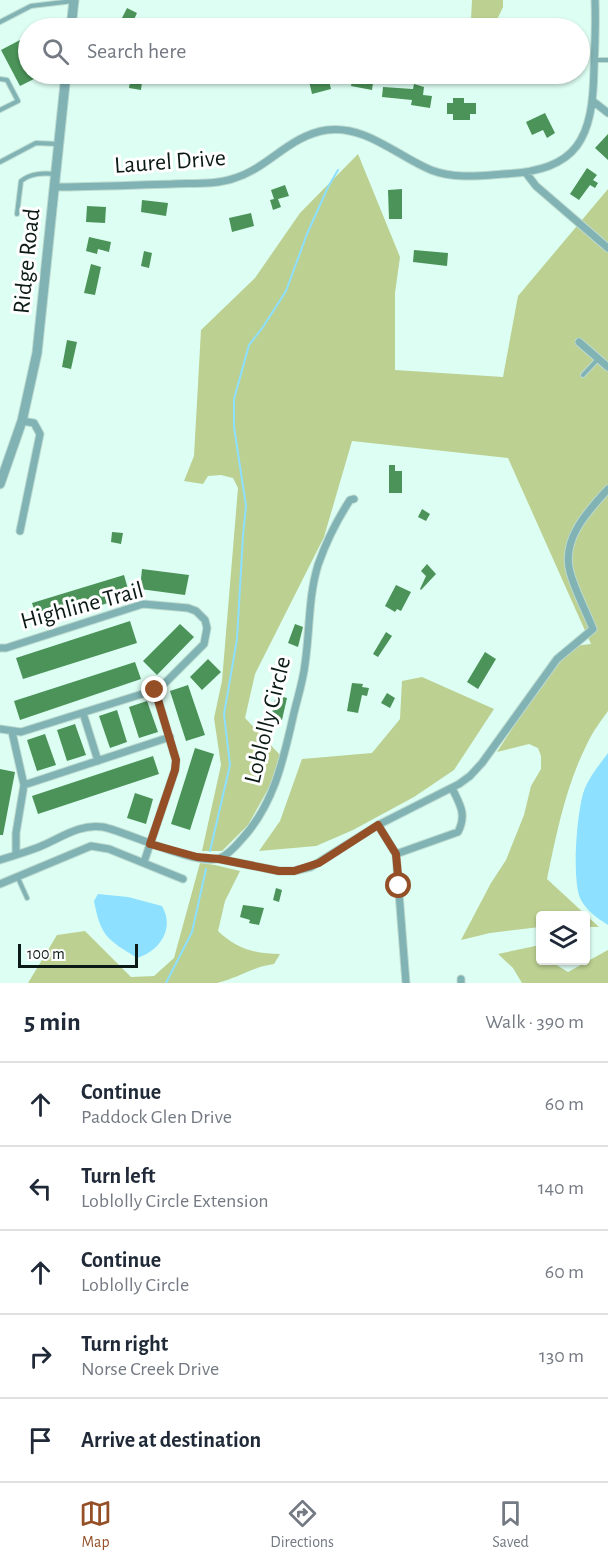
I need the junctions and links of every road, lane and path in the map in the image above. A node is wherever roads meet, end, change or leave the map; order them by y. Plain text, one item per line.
1 (74, 0) edge
2 (595, 0) edge
3 (72, 18) edge
4 (0, 22) edge
5 (594, 60) junction
6 (608, 60) edge
7 (0, 79) edge
8 (65, 84) edge
9 (594, 102) junction
10 (0, 110) edge
11 (608, 113) edge
12 (58, 144) junction
13 (0, 162) edge
14 (526, 173) junction
15 (55, 174) junction
16 (54, 187) junction
17 (17, 214) dead end
18 (608, 248) edge
19 (579, 342) dead end
20 (598, 358) junction
21 (608, 367) edge
22 (583, 375) dead end
23 (22, 421) junction
24 (0, 484) edge
25 (608, 489) edge
26 (354, 499) dead end
27 (20, 531) dead end
28 (0, 648) edge
29 (155, 690) junction
30 (83, 713) junction
31 (0, 729) edge
32 (12, 732) junction
33 (170, 737) junction
34 (98, 761) junction
35 (24, 785) junction
36 (452, 788) junction
37 (378, 825) junction
38 (150, 844) junction
39 (396, 854) junction
40 (16, 855) junction
41 (219, 859) junction
42 (0, 860) edge
43 (144, 862) junction
44 (18, 877) junction
45 (183, 879) dead end
46 (0, 884) edge
47 (27, 898) dead end
48 (406, 983) edge

1 - 3 street
1 - 4 lane
2 - 5 street, Laurel Drive
5 - 6 lane
5 - 9 street, Laurel Drive
7 - 10 lane
8 - 12 street, Ridge Road
9 - 11 street
9 - 14 street, Laurel Drive
12 - 13 lane
12 - 15 street, Ridge Road
14 - 16 street, Laurel Drive
14 - 18 street
15 - 16 street, Ridge Road
15 - 17 lane
16 - 23 street, Ridge Road
19 - 20 street
20 - 21 street
20 - 22 lane
23 - 24 street, Ridge Road
23 - 27 street
25 - 36 street
26 - 41 street, Loblolly Circle
28 - 29 street, Highline Trail
29 - 30 street, Highline Trail
29 - 33 street
30 - 32 street, Highline Trail
30 - 34 street
31 - 32 street, Highline Trail
32 - 35 street
33 - 34 street
33 - 38 street
34 - 35 street
35 - 40 street
36 - 37 street
36 - 39 street
37 - 39 street
37 - 41 street
38 - 40 street
38 - 41 street
38 - 43 street
39 - 48 street
40 - 42 street
43 - 44 street
43 - 45 street
44 - 46 street
44 - 47 lane

